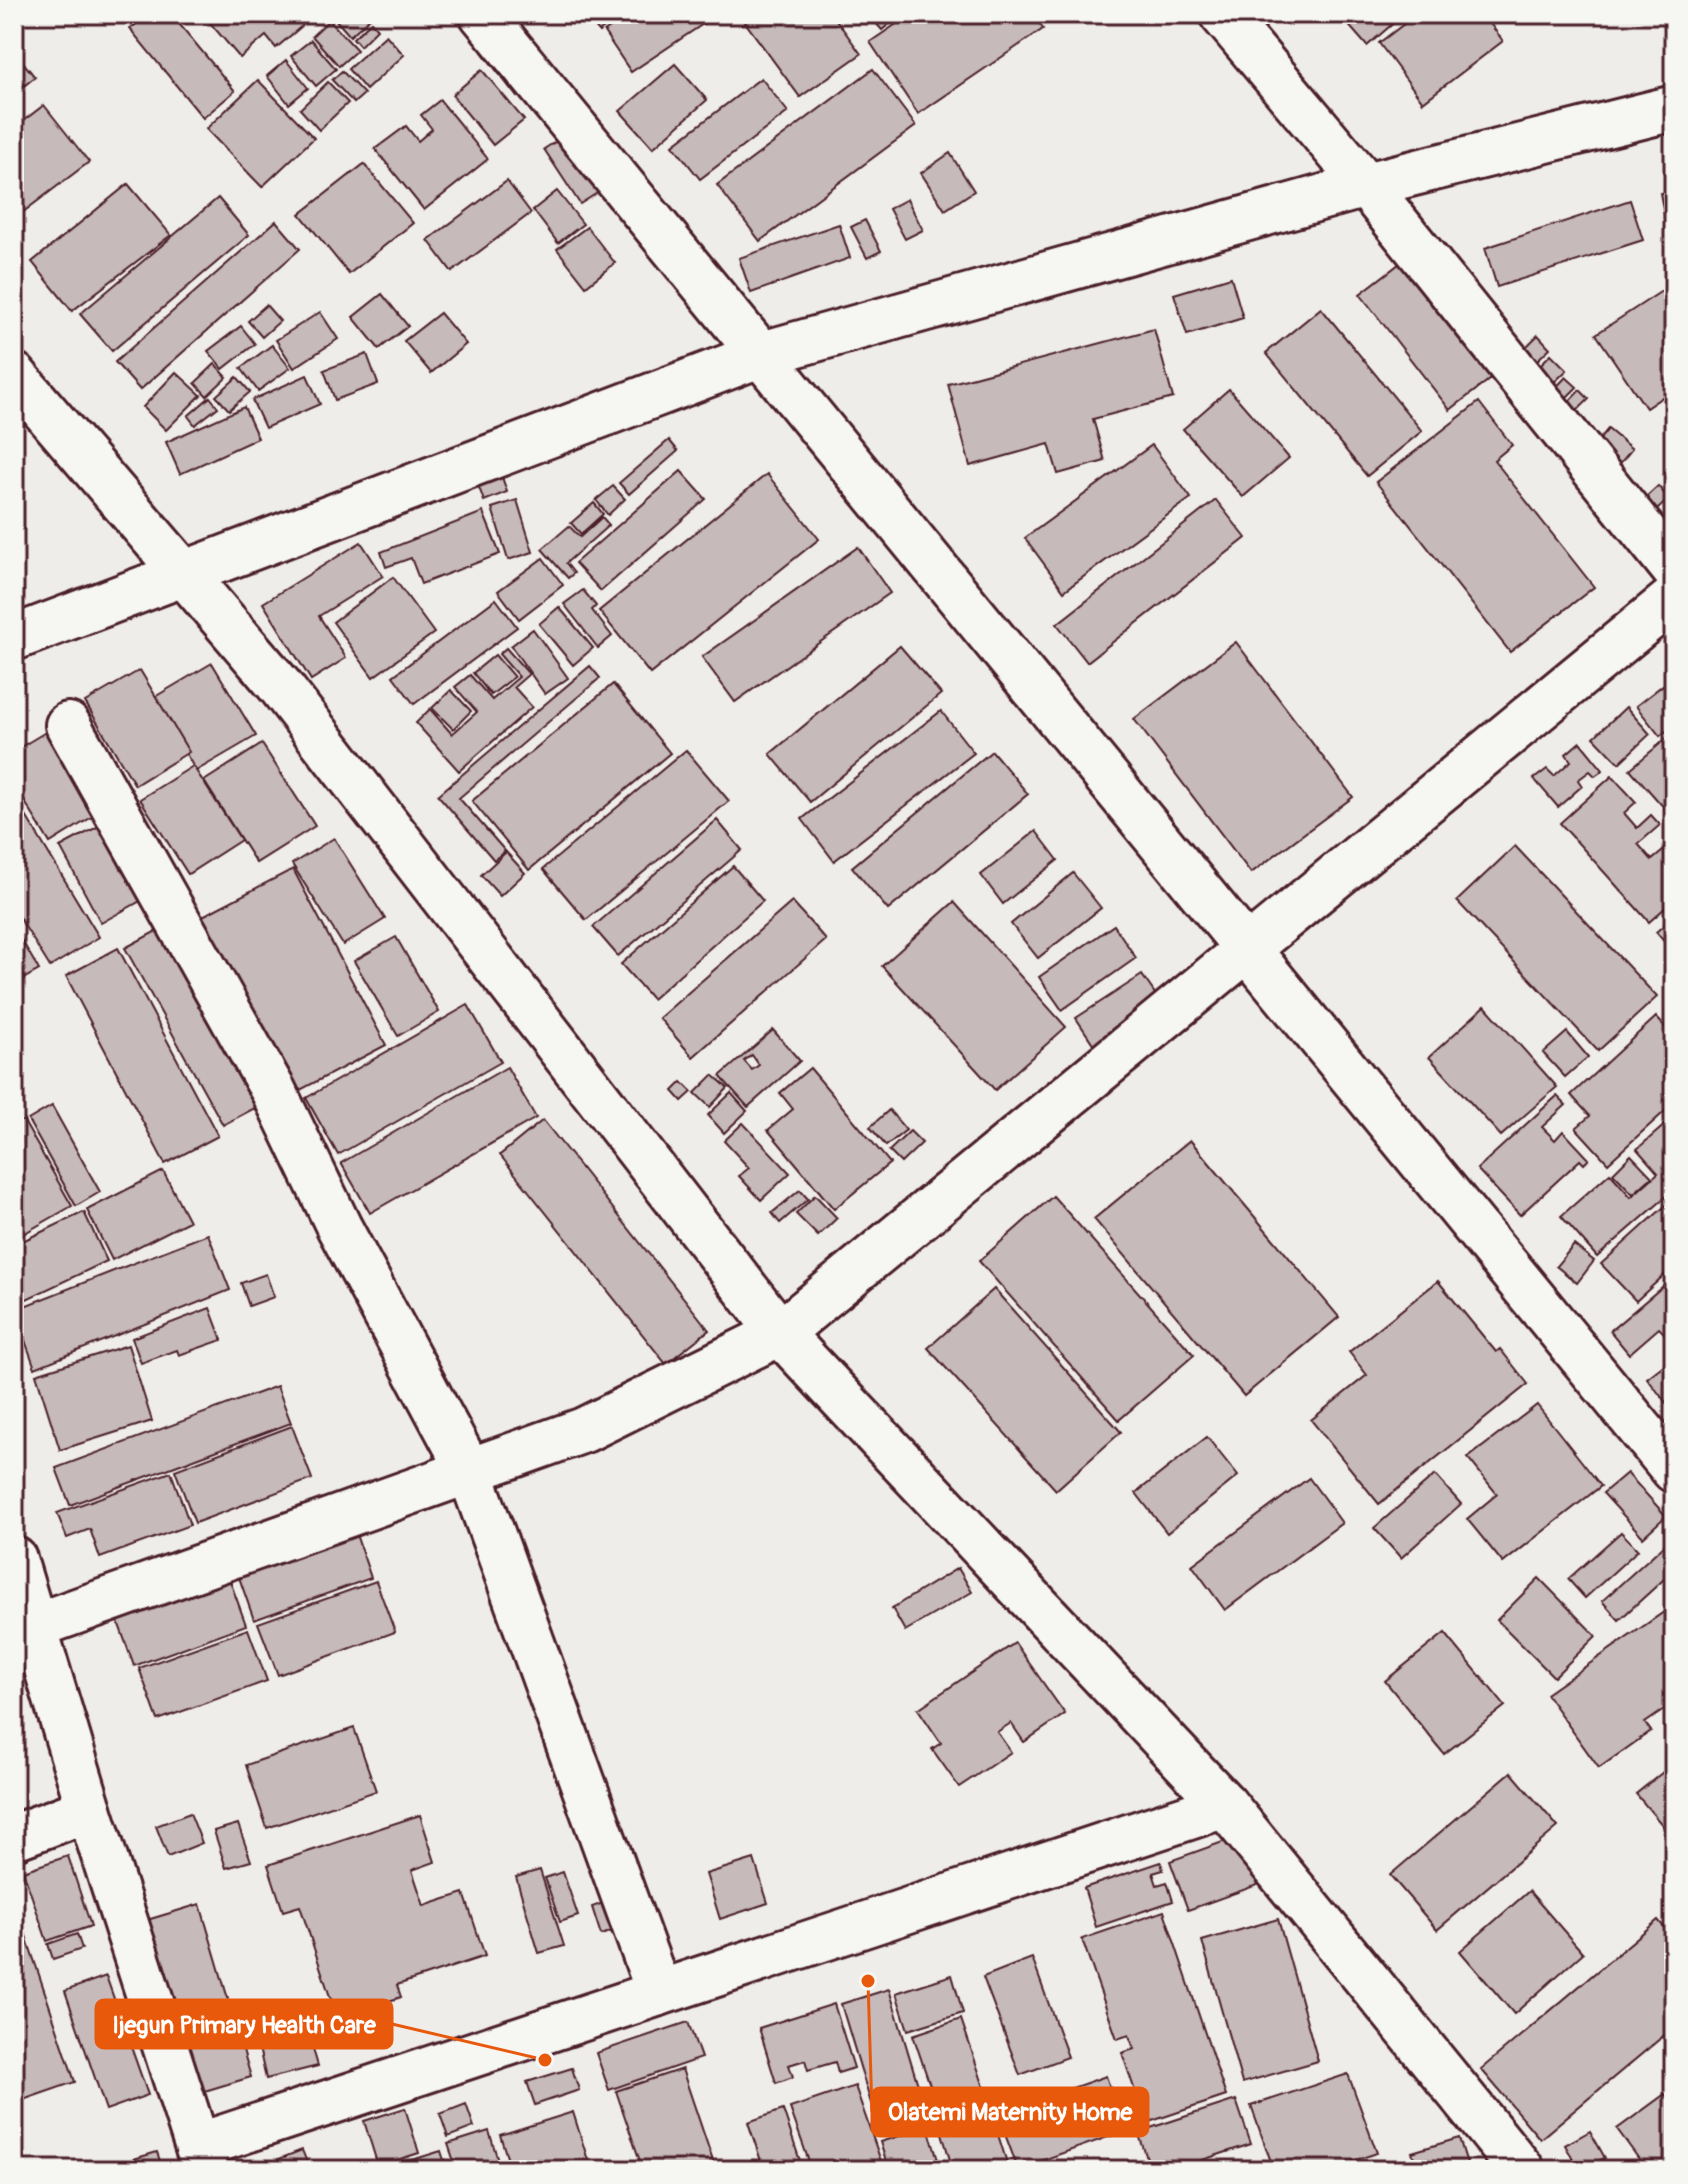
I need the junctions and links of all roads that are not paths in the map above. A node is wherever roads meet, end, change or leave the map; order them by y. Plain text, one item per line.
1 (482, 14) edge
2 (1222, 14) edge
3 (1674, 108) edge
4 (1366, 185) junction
5 (762, 354) junction
6 (14, 375) edge
7 (1674, 569) edge
8 (184, 576) junction
9 (1674, 598) edge
10 (14, 638) edge
11 (68, 725) dead end
12 (1249, 950) junction
13 (780, 1333) junction
14 (1674, 1470) edge
15 (470, 1472) junction
16 (14, 1559) edge
17 (35, 1626) junction
18 (1225, 1805) junction
19 (89, 1809) junction
20 (14, 1837) edge
21 (659, 1993) junction
22 (202, 2158) edge
23 (1522, 2170) edge

1 - 5 street
2 - 4 street
3 - 4 street
4 - 5 street
4 - 7 street
5 - 8 street
5 - 12 street
6 - 8 street
8 - 10 street
8 - 13 street
9 - 12 street
11 - 15 street
12 - 13 street
12 - 14 street
13 - 15 street
13 - 18 street
15 - 17 street
15 - 21 street
16 - 17 street
17 - 19 street
18 - 21 street
18 - 23 street
19 - 20 street
19 - 22 street
21 - 22 street

